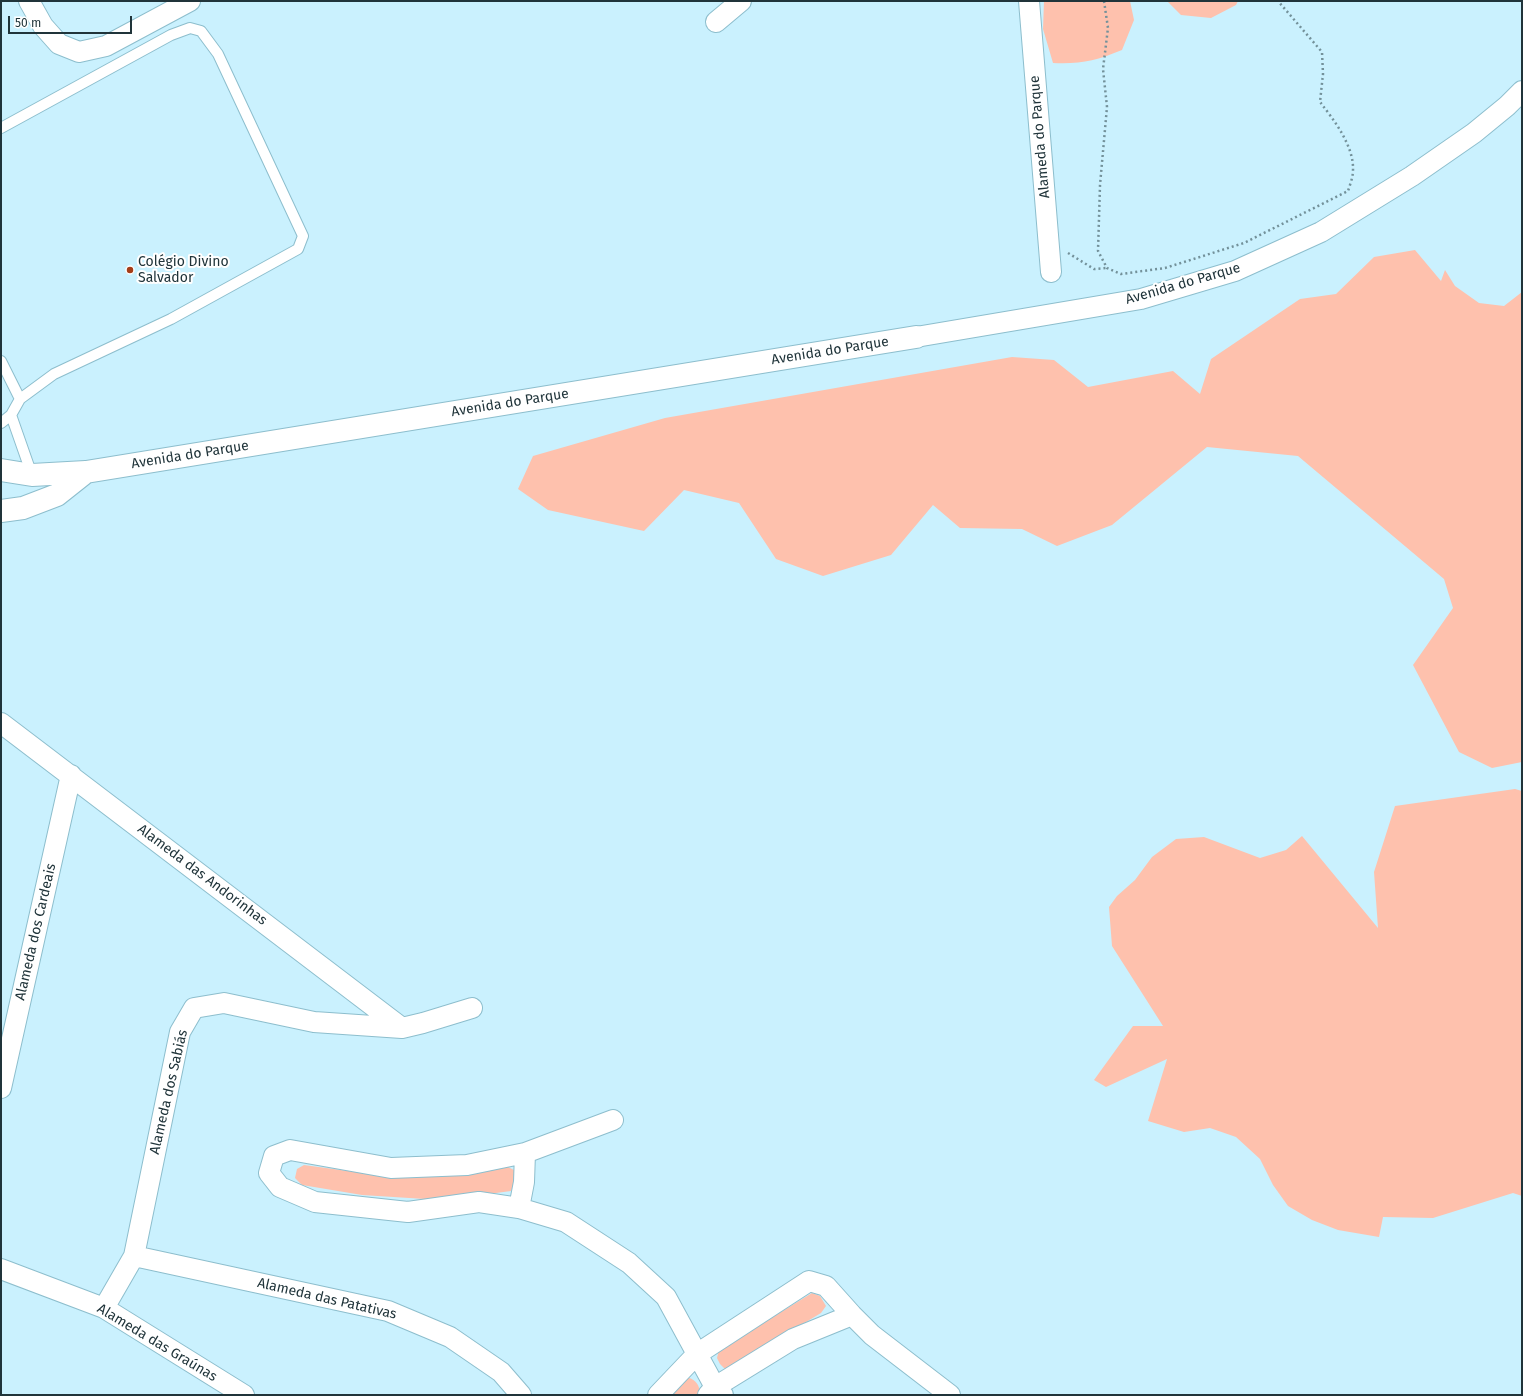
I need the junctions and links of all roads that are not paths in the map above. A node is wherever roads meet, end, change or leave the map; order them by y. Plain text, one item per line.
1 (29, 1) edge
2 (190, 1) edge
3 (741, 1) edge
4 (1029, 1) edge
5 (716, 22) dead end
6 (1522, 91) edge
7 (1, 128) edge
8 (1051, 272) dead end
9 (916, 337) joint
10 (1, 361) edge
11 (20, 399) junction
12 (11, 415) junction
13 (1, 423) edge
14 (1, 470) edge
15 (86, 472) junction
16 (32, 475) junction
17 (1, 511) edge
18 (1, 723) edge
19 (71, 775) junction
20 (472, 1008) dead end
21 (402, 1028) junction
22 (1, 1088) edge
23 (613, 1120) dead end
24 (525, 1152) junction
25 (519, 1208) junction
26 (134, 1256) junction
27 (1, 1269) edge
28 (104, 1308) junction
29 (852, 1315) junction
30 (697, 1354) junction
31 (716, 1392) edge
32 (244, 1395) edge
33 (521, 1395) edge
34 (658, 1395) edge
35 (950, 1395) edge

1 - 2 street
3 - 5 street
4 - 8 street, Alameda do Parque
6 - 9 street, Avenida do Parque
7 - 11 lane
9 - 15 street, Avenida do Parque
10 - 11 lane
11 - 12 lane
12 - 13 lane
12 - 16 lane
14 - 16 street, Avenida do Parque
15 - 16 street, Avenida do Parque
15 - 17 street, Avenida do Parque
18 - 19 street, Alameda das Andorinhas
19 - 21 street, Alameda das Andorinhas
19 - 22 street, Alameda dos Cardeais
20 - 21 street, Alameda dos Sabiás
21 - 26 street, Alameda dos Sabiás
23 - 24 street
24 - 25 street
24 - 25 street
25 - 30 street
26 - 28 street, Alameda dos Sabiás
26 - 33 street, Alameda das Patativas
27 - 28 street, Alameda das Graúnas
28 - 32 street, Alameda das Graúnas
29 - 30 street
29 - 31 street
29 - 35 street
30 - 31 street
30 - 34 street

